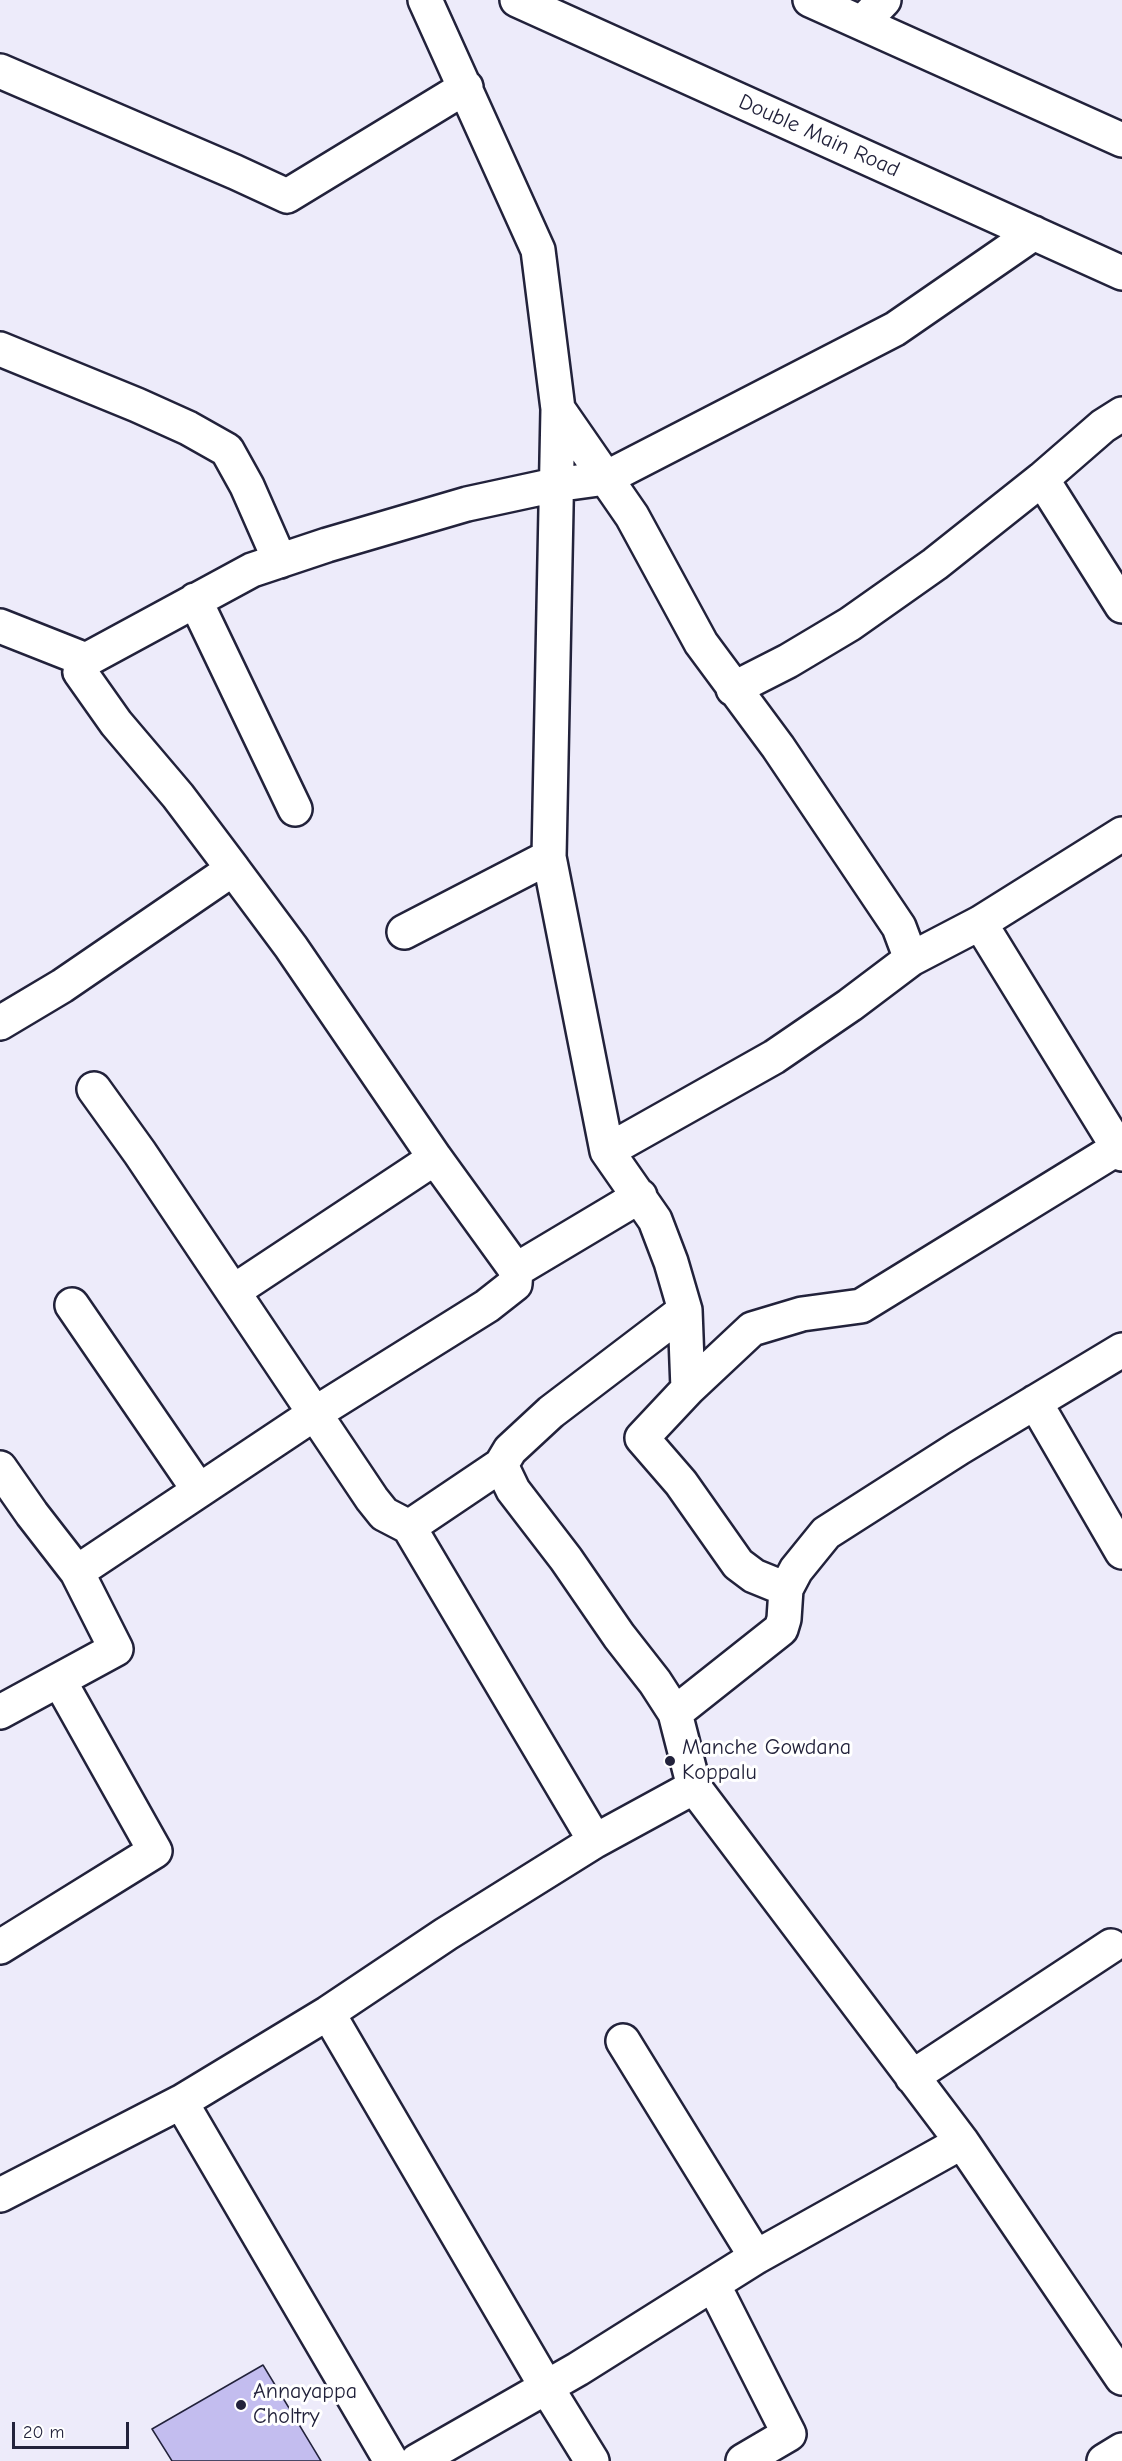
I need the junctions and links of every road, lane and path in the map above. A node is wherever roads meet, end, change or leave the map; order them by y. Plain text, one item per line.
1 (425, 0) edge
2 (517, 0) edge
3 (810, 0) edge
4 (873, 11) edge
5 (0, 71) edge
6 (466, 87) junction
7 (1122, 140) edge
8 (1034, 233) junction
9 (1122, 273) edge
10 (0, 349) edge
11 (558, 409) junction
12 (1122, 414) edge
13 (606, 478) junction
14 (1042, 479) junction
15 (555, 485) junction
16 (280, 561) junction
17 (195, 600) junction
18 (1122, 606) edge
19 (0, 626) edge
20 (86, 660) junction
21 (733, 689) junction
22 (295, 809) dead end
23 (1122, 834) edge
24 (549, 857) junction
25 (233, 869) junction
26 (980, 923) junction
27 (404, 933) dead end
28 (911, 959) junction
29 (0, 1023) edge
30 (94, 1089) dead end
31 (608, 1151) junction
32 (1120, 1151) edge
33 (435, 1158) junction
34 (640, 1196) junction
35 (516, 1270) junction
36 (234, 1292) junction
37 (72, 1305) dead end
38 (685, 1310) junction
39 (1122, 1350) edge
40 (688, 1389) junction
41 (1035, 1402) junction
42 (314, 1414) junction
43 (501, 1465) junction
44 (0, 1468) edge
45 (198, 1489) junction
46 (409, 1527) junction
47 (1122, 1552) edge
48 (77, 1572) junction
49 (786, 1589) junction
50 (59, 1680) junction
51 (0, 1712) edge
52 (675, 1713) junction
53 (694, 1787) junction
54 (596, 1841) junction
55 (1111, 1946) dead end
56 (0, 1947) edge
57 (328, 2013) junction
58 (623, 2041) dead end
59 (912, 2077) junction
60 (181, 2103) junction
61 (962, 2142) junction
62 (0, 2195) edge
63 (756, 2257) junction
64 (712, 2284) junction
65 (1122, 2378) edge
66 (547, 2388) junction
67 (1122, 2450) edge
68 (392, 2461) edge
69 (417, 2461) edge
70 (592, 2461) edge
71 (743, 2461) edge
72 (1104, 2461) edge

1 - 6 street
2 - 8 street, Double Main Road
3 - 4 street
4 - 7 street
5 - 6 street
6 - 11 street
8 - 9 street, Double Main Road
8 - 13 street
10 - 16 street
11 - 13 street
11 - 15 street
12 - 14 street
13 - 15 street
13 - 21 street
14 - 18 street
14 - 21 street
15 - 16 street
15 - 24 street
16 - 17 street
17 - 20 street
17 - 22 street
19 - 20 street
20 - 25 street
21 - 28 street
23 - 26 street
24 - 27 street
24 - 31 street
25 - 29 street
25 - 33 street
26 - 28 street
26 - 32 street
28 - 31 street
30 - 36 street
31 - 34 street
32 - 40 street
33 - 35 street
33 - 36 street
34 - 35 street
34 - 38 street
35 - 42 street
36 - 42 street
37 - 45 street
38 - 40 street
38 - 43 street
39 - 41 street
40 - 49 street
41 - 47 street
41 - 49 street
42 - 45 street
42 - 46 street
43 - 46 street
43 - 52 street
44 - 48 street
45 - 48 street
46 - 54 street
48 - 50 street
49 - 52 street
50 - 51 street
50 - 56 street
52 - 53 street
53 - 54 street
53 - 59 street
54 - 57 street
55 - 59 street
57 - 60 street
57 - 66 street
58 - 63 street
59 - 61 street
60 - 62 street
60 - 68 street
61 - 63 street
61 - 65 street
63 - 64 street
64 - 66 street
64 - 71 street
66 - 69 street
66 - 70 street
67 - 72 street

